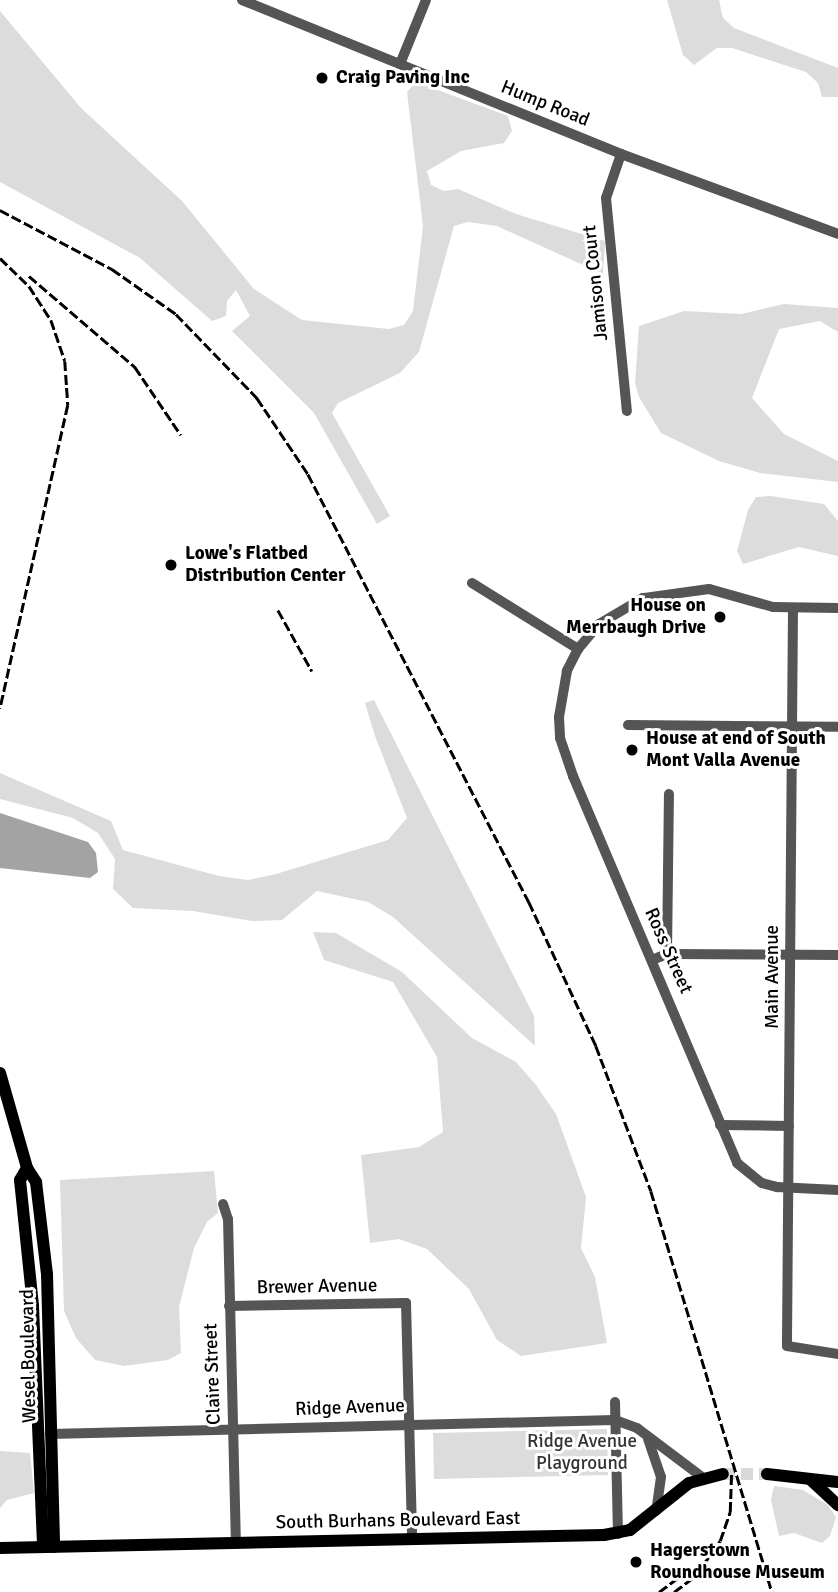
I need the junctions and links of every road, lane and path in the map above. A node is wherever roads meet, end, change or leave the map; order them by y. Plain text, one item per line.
1 (242, 0) edge
2 (426, 0) edge
3 (400, 64) junction
4 (621, 154) junction
5 (838, 234) edge
6 (627, 411) dead end
7 (472, 583) dead end
8 (793, 608) junction
9 (838, 608) edge
10 (578, 649) junction
11 (628, 725) dead end
12 (792, 727) junction
13 (838, 727) edge
14 (669, 794) dead end
15 (667, 954) junction
16 (790, 954) junction
17 (838, 955) edge
18 (652, 960) junction
19 (0, 1073) edge
20 (720, 1125) junction
21 (789, 1126) junction
22 (27, 1168) junction
23 (789, 1190) junction
24 (838, 1190) edge
25 (223, 1204) dead end
26 (229, 1306) junction
27 (838, 1354) edge
28 (615, 1402) dead end
29 (615, 1420) junction
30 (409, 1424) junction
31 (232, 1429) junction
32 (50, 1434) junction
33 (646, 1436) junction
34 (723, 1474) tunnel mouth
35 (767, 1474) tunnel mouth
36 (702, 1477) junction
37 (804, 1477) junction
38 (838, 1482) edge
39 (838, 1505) edge
40 (656, 1511) junction
41 (618, 1534) junction
42 (412, 1540) junction
43 (236, 1544) junction
44 (48, 1547) junction
45 (0, 1548) edge

1 - 3 street, Hump Road
2 - 3 street
3 - 4 street, Hump Road
4 - 5 street, Hump Road
4 - 6 street, Jamison Court
7 - 10 street
8 - 9 street
8 - 10 street
8 - 12 street, Main Avenue
10 - 18 street, Ross Street
11 - 12 street
12 - 13 street
12 - 16 street, Main Avenue
14 - 15 street
15 - 16 street
15 - 18 street
16 - 17 street
16 - 21 street, Main Avenue
18 - 20 street, Ross Street
19 - 22 main road, Wesel Boulevard
20 - 21 street
20 - 23 street, Ross Street
21 - 23 street, Main Avenue
22 - 32 main road, Wesel Boulevard
22 - 44 main road, Wesel Boulevard
23 - 24 street, Ross Street
23 - 27 street, Main Avenue
25 - 26 street, Claire Street
26 - 30 street, Brewer Avenue
26 - 31 street, Claire Street
28 - 29 street
29 - 30 street, Ridge Avenue
29 - 33 street, Ridge Avenue
29 - 41 street
30 - 31 street, Ridge Avenue
30 - 42 street
31 - 32 street, Ridge Avenue
31 - 43 street, Claire Street
32 - 44 main road, Wesel Boulevard
33 - 36 street, Ridge Avenue
33 - 40 street
34 - 36 main road, South Burhans Boulevard East
35 - 37 main road
36 - 40 main road, South Burhans Boulevard East
37 - 38 main road
37 - 39 main road
40 - 41 main road, South Burhans Boulevard East
41 - 42 main road, South Burhans Boulevard East
42 - 43 main road, South Burhans Boulevard East
43 - 44 main road, South Burhans Boulevard East
44 - 45 main road, South Burhans Boulevard East

